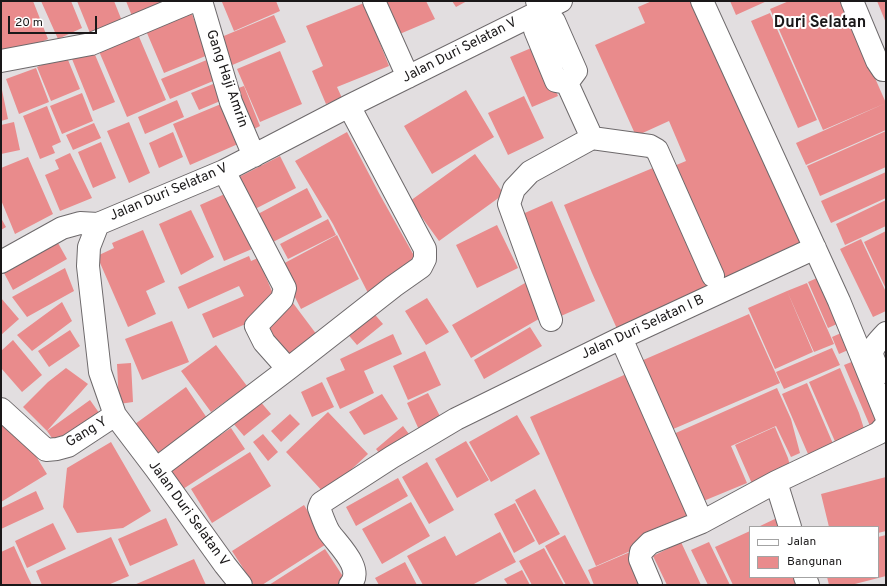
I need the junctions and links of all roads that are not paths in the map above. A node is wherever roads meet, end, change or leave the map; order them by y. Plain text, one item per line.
1 (193, 1) edge
2 (201, 1) edge
3 (374, 1) edge
4 (561, 1) edge
5 (702, 1) edge
6 (718, 1) edge
7 (852, 1) edge
8 (539, 6) edge
9 (1, 61) edge
10 (886, 70) edge
11 (408, 77) junction
12 (349, 106) junction
13 (776, 132) dead end
14 (592, 138) junction
15 (254, 156) junction
16 (224, 171) junction
17 (98, 224) junction
18 (815, 248) junction
19 (1, 262) edge
20 (713, 276) dead end
21 (551, 320) dead end
22 (886, 333) edge
23 (621, 338) junction
24 (288, 369) junction
25 (886, 386) edge
26 (1, 410) edge
27 (115, 415) junction
28 (886, 416) edge
29 (886, 425) edge
30 (156, 469) junction
31 (776, 482) junction
32 (702, 522) junction
33 (790, 526) edge
34 (241, 585) edge
35 (350, 585) edge
36 (651, 585) edge

1 - 9 street
2 - 15 street, Gang Haji Amrin
3 - 11 street
4 - 8 street, Jalan Duri Selatan V
5 - 18 street
6 - 13 street
7 - 10 street
8 - 11 street, Jalan Duri Selatan V
8 - 14 street
11 - 12 street, Jalan Duri Selatan V
12 - 15 street, Jalan Duri Selatan V
12 - 24 street
14 - 20 street
14 - 21 street
15 - 16 street, Jalan Duri Selatan V
16 - 17 street, Jalan Duri Selatan V
16 - 24 street
17 - 19 street
17 - 27 street, Jalan Duri Selatan V
18 - 23 street, Jalan Duri Selatan I B
18 - 28 street
22 - 25 street
23 - 32 street
23 - 35 street, Jalan Duri Selatan I B
24 - 30 street
26 - 27 street, Gang Y
27 - 30 street, Jalan Duri Selatan V
29 - 31 street
30 - 34 street, Jalan Duri Selatan V
31 - 32 street
31 - 33 street
32 - 36 street

